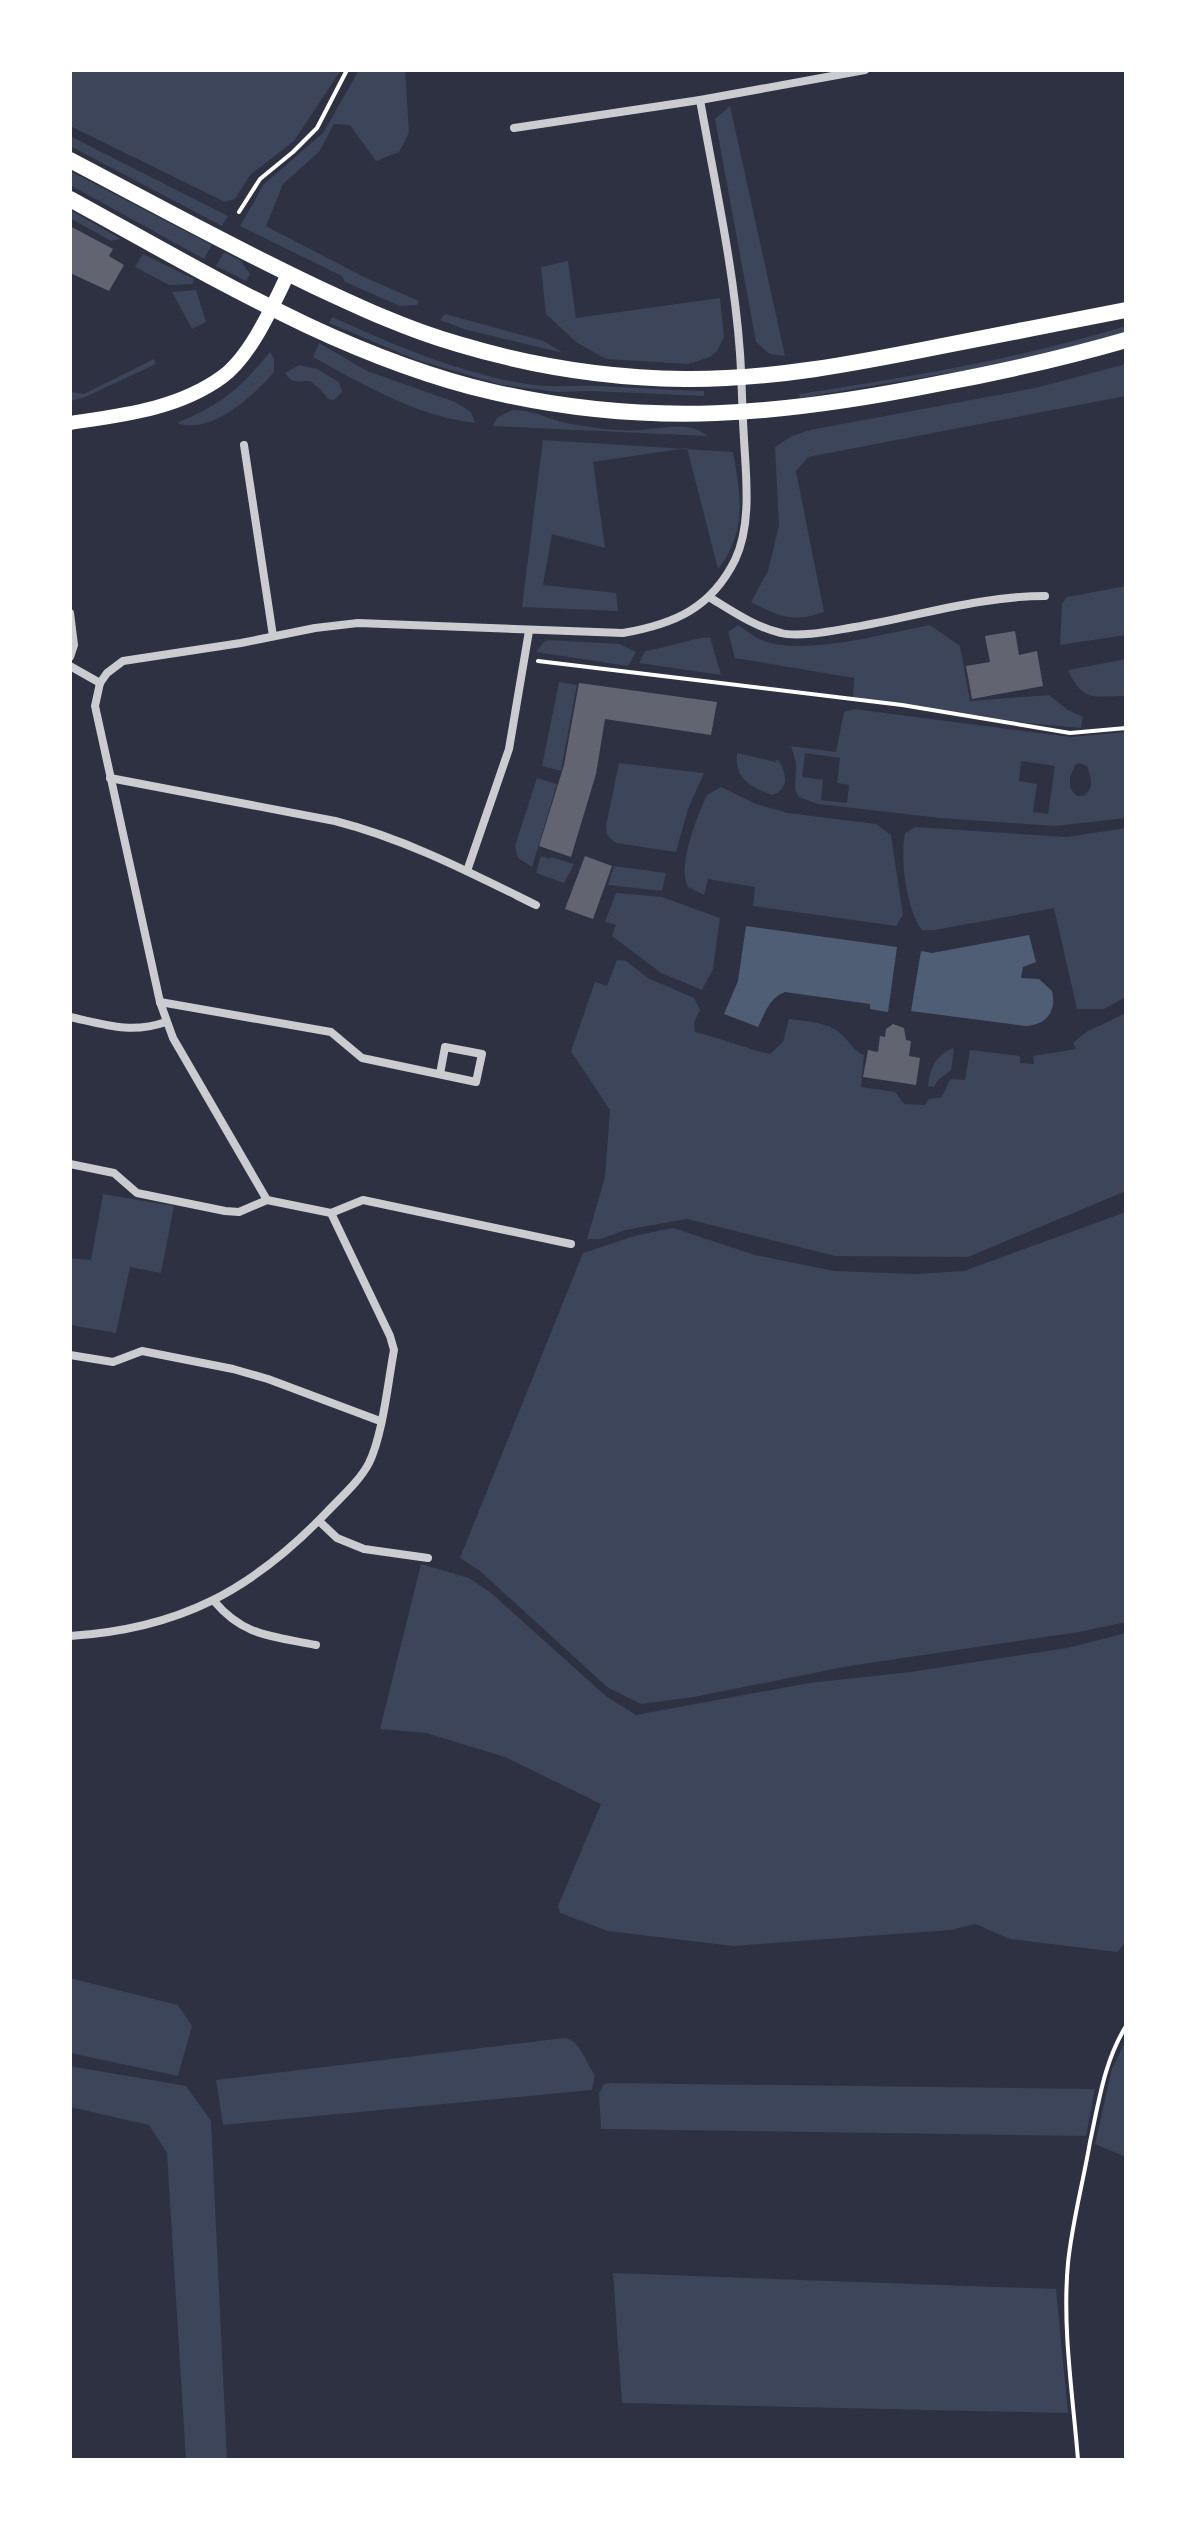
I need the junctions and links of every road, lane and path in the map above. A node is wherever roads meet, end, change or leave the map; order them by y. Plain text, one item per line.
1 (347, 70) edge
2 (865, 70) edge
3 (700, 100) junction
4 (514, 128) dead end
5 (70, 160) edge
6 (70, 199) edge
7 (239, 212) dead end
8 (288, 274) junction
9 (272, 307) junction
10 (1126, 310) edge
11 (1126, 340) edge
12 (741, 377) junction
13 (743, 414) junction
14 (70, 423) edge
15 (244, 445) dead end
16 (1045, 596) dead end
17 (709, 597) junction
18 (70, 613) edge
19 (529, 631) junction
20 (273, 636) junction
21 (70, 657) edge
22 (525, 660) junction
23 (70, 666) edge
24 (100, 683) junction
25 (1126, 728) edge
26 (110, 778) junction
27 (467, 871) junction
28 (536, 905) dead end
29 (160, 1002) junction
30 (70, 1017) edge
31 (166, 1022) junction
32 (440, 1074) junction
33 (70, 1164) edge
34 (267, 1200) junction
35 (331, 1213) junction
36 (571, 1244) dead end
37 (70, 1355) edge
38 (380, 1421) junction
39 (319, 1521) junction
40 (428, 1558) dead end
41 (214, 1601) junction
42 (70, 1636) edge
43 (316, 1645) dead end
44 (1126, 2026) edge
45 (1078, 2460) edge

1 - 7 path
2 - 3 street
3 - 4 street
3 - 12 street
5 - 8 main road
6 - 9 main road
8 - 9 main road
8 - 12 main road
9 - 13 main road
9 - 14 main road
10 - 12 main road
11 - 13 main road
12 - 13 street
13 - 17 street
15 - 20 street
16 - 17 street
17 - 19 street
18 - 21 street
19 - 20 street
19 - 22 street
20 - 24 street
22 - 25 path
22 - 27 street
23 - 24 street
24 - 26 street
26 - 27 street
26 - 29 street
27 - 28 street
29 - 31 street
29 - 32 street
30 - 31 street
31 - 34 street
32 - 32 street
33 - 34 street
34 - 35 street
35 - 36 street
35 - 38 street
37 - 38 street
38 - 39 street
39 - 40 street
39 - 41 street
41 - 42 street
41 - 43 street
44 - 45 path

